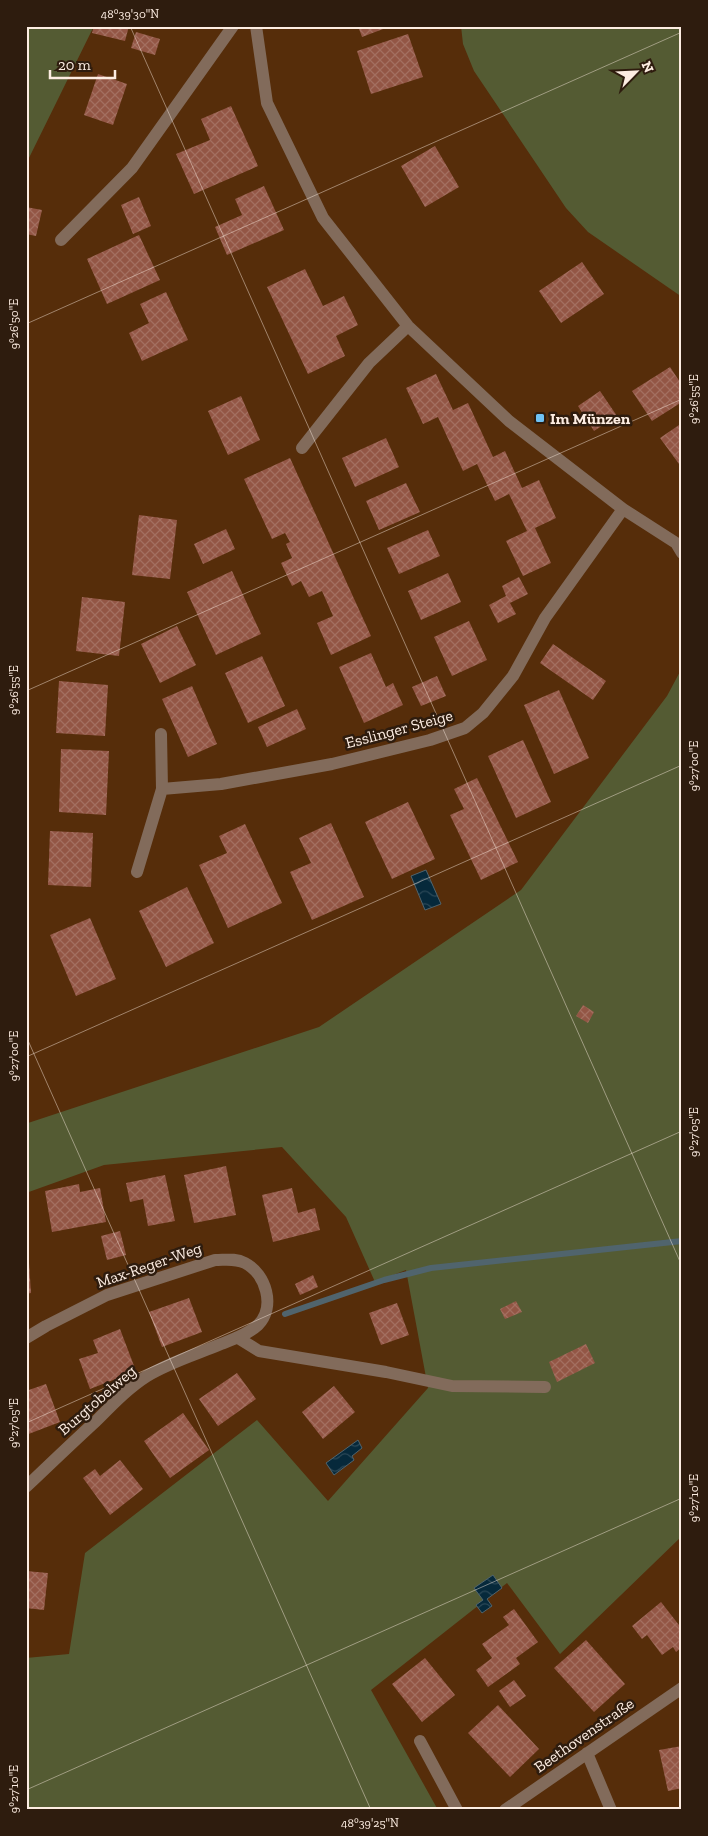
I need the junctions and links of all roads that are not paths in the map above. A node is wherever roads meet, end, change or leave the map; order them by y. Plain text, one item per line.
1 (233, 26) edge
2 (256, 26) edge
3 (61, 240) dead end
4 (408, 326) junction
5 (302, 448) dead end
6 (623, 509) junction
7 (682, 553) edge
8 (161, 734) dead end
9 (162, 789) junction
10 (137, 872) dead end
11 (268, 1301) joint
12 (26, 1338) edge
13 (238, 1338) junction
14 (544, 1387) dead end
15 (26, 1486) edge
16 (682, 1688) edge
17 (420, 1741) dead end
18 (587, 1753) junction
19 (457, 1810) edge
20 (506, 1810) edge
21 (611, 1810) edge

1 - 3 street
2 - 4 street
4 - 5 street
4 - 6 street
6 - 7 street
6 - 9 street, Esslinger Steige
8 - 9 street
9 - 10 street
11 - 12 street, Max-Reger-Weg
11 - 13 street, Burgtobelweg
13 - 14 street
13 - 15 street, Burgtobelweg
16 - 18 street, Beethovenstraße
17 - 19 street
18 - 20 street, Beethovenstraße
18 - 21 street

